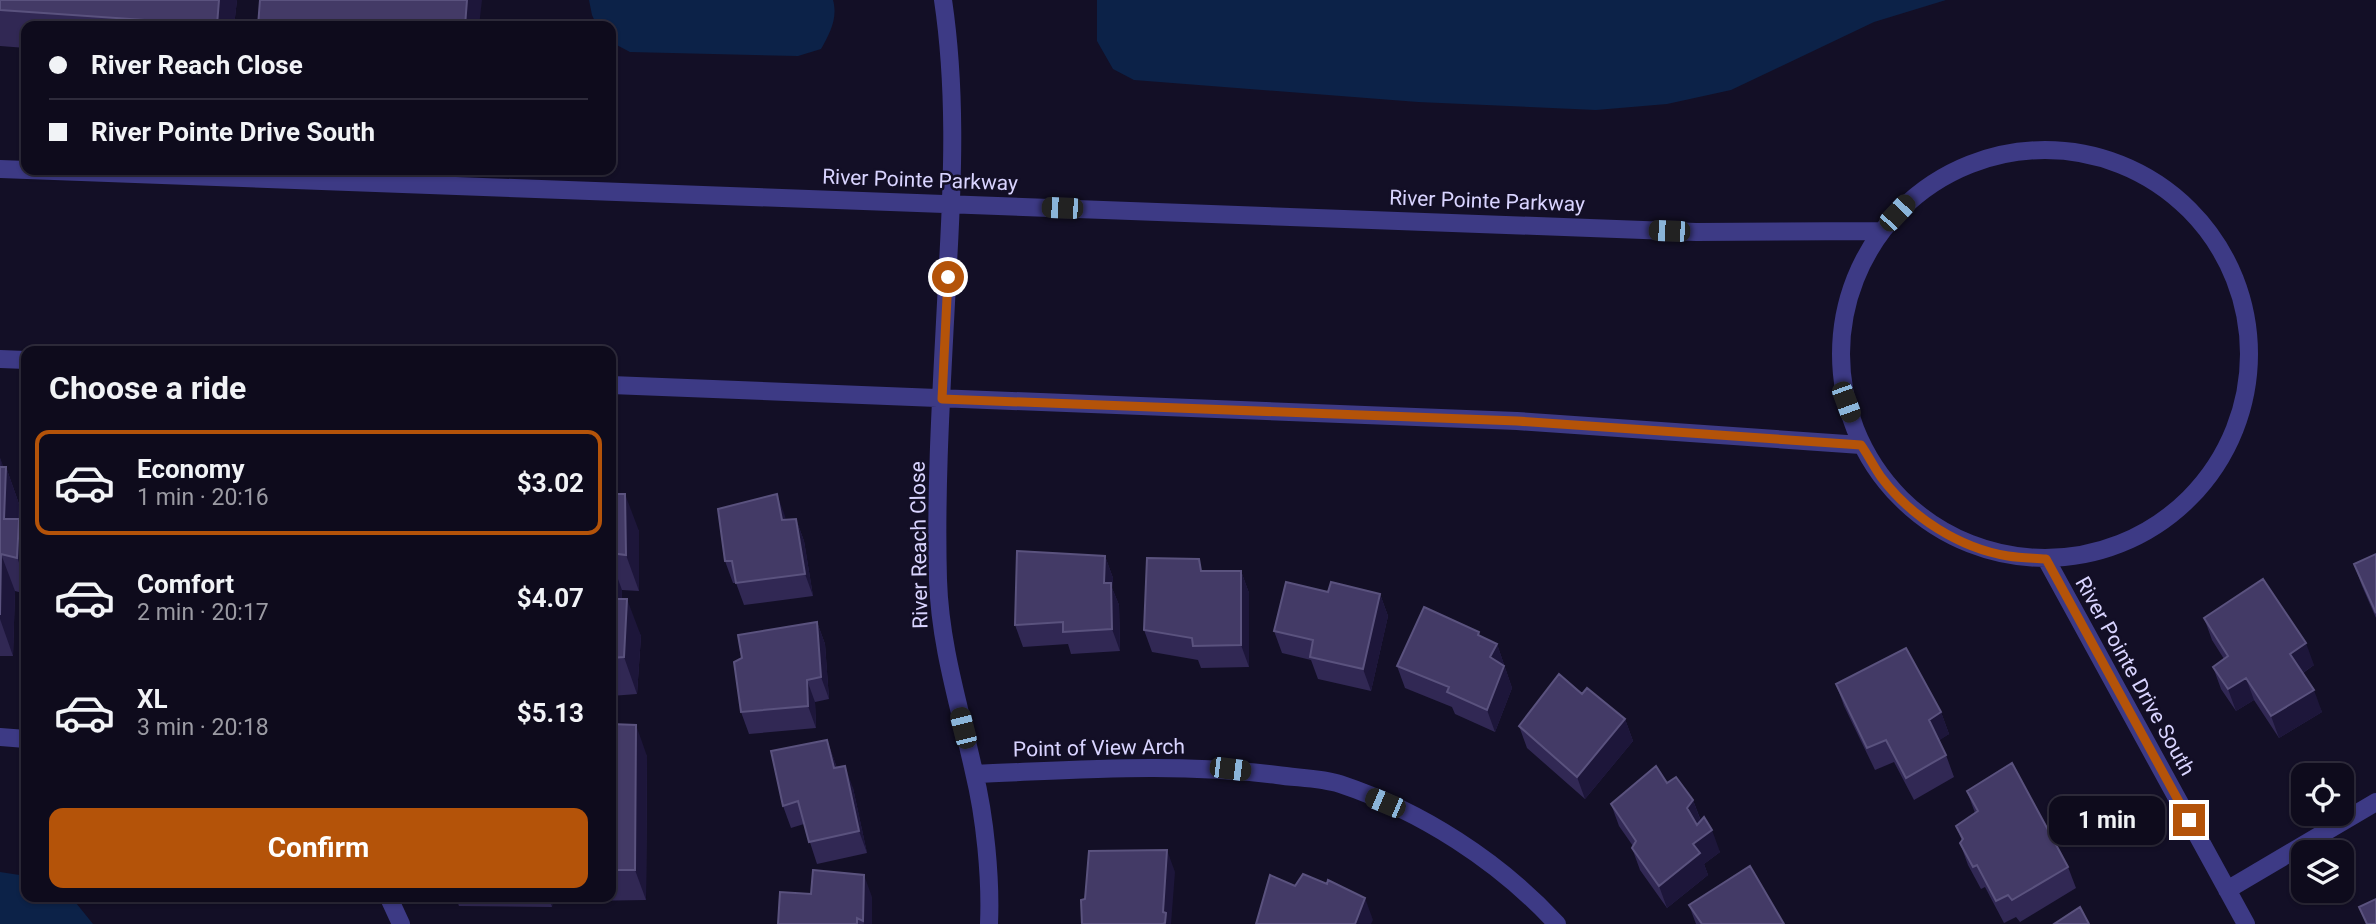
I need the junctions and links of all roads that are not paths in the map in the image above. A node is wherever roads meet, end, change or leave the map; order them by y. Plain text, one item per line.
1 (943, 0) edge
2 (0, 169) edge
3 (21, 170) edge
4 (168, 175) edge
5 (951, 203) junction
6 (1880, 231) junction
7 (0, 359) edge
8 (21, 360) edge
9 (616, 385) edge
10 (942, 399) junction
11 (1861, 445) junction
12 (2046, 559) junction
13 (0, 737) edge
14 (21, 739) edge
15 (975, 774) junction
16 (2376, 802) edge
17 (2227, 890) junction
18 (391, 902) edge
19 (401, 924) edge
20 (989, 924) edge
21 (1557, 924) edge
22 (2246, 924) edge

1 - 5 street, River Reach Close
2 - 3 street, River Pointe Parkway
4 - 5 street, River Pointe Parkway
5 - 6 street, River Pointe Parkway
5 - 10 street, River Reach Close
6 - 11 street
6 - 12 street
7 - 8 street
9 - 10 street
10 - 11 street
10 - 15 street, River Reach Close
11 - 12 street
12 - 17 street, River Pointe Drive South
13 - 14 street
15 - 20 street, River Reach Close
15 - 21 street, Point of View Arch
16 - 17 street
17 - 22 street, River Pointe Drive South
18 - 19 street

